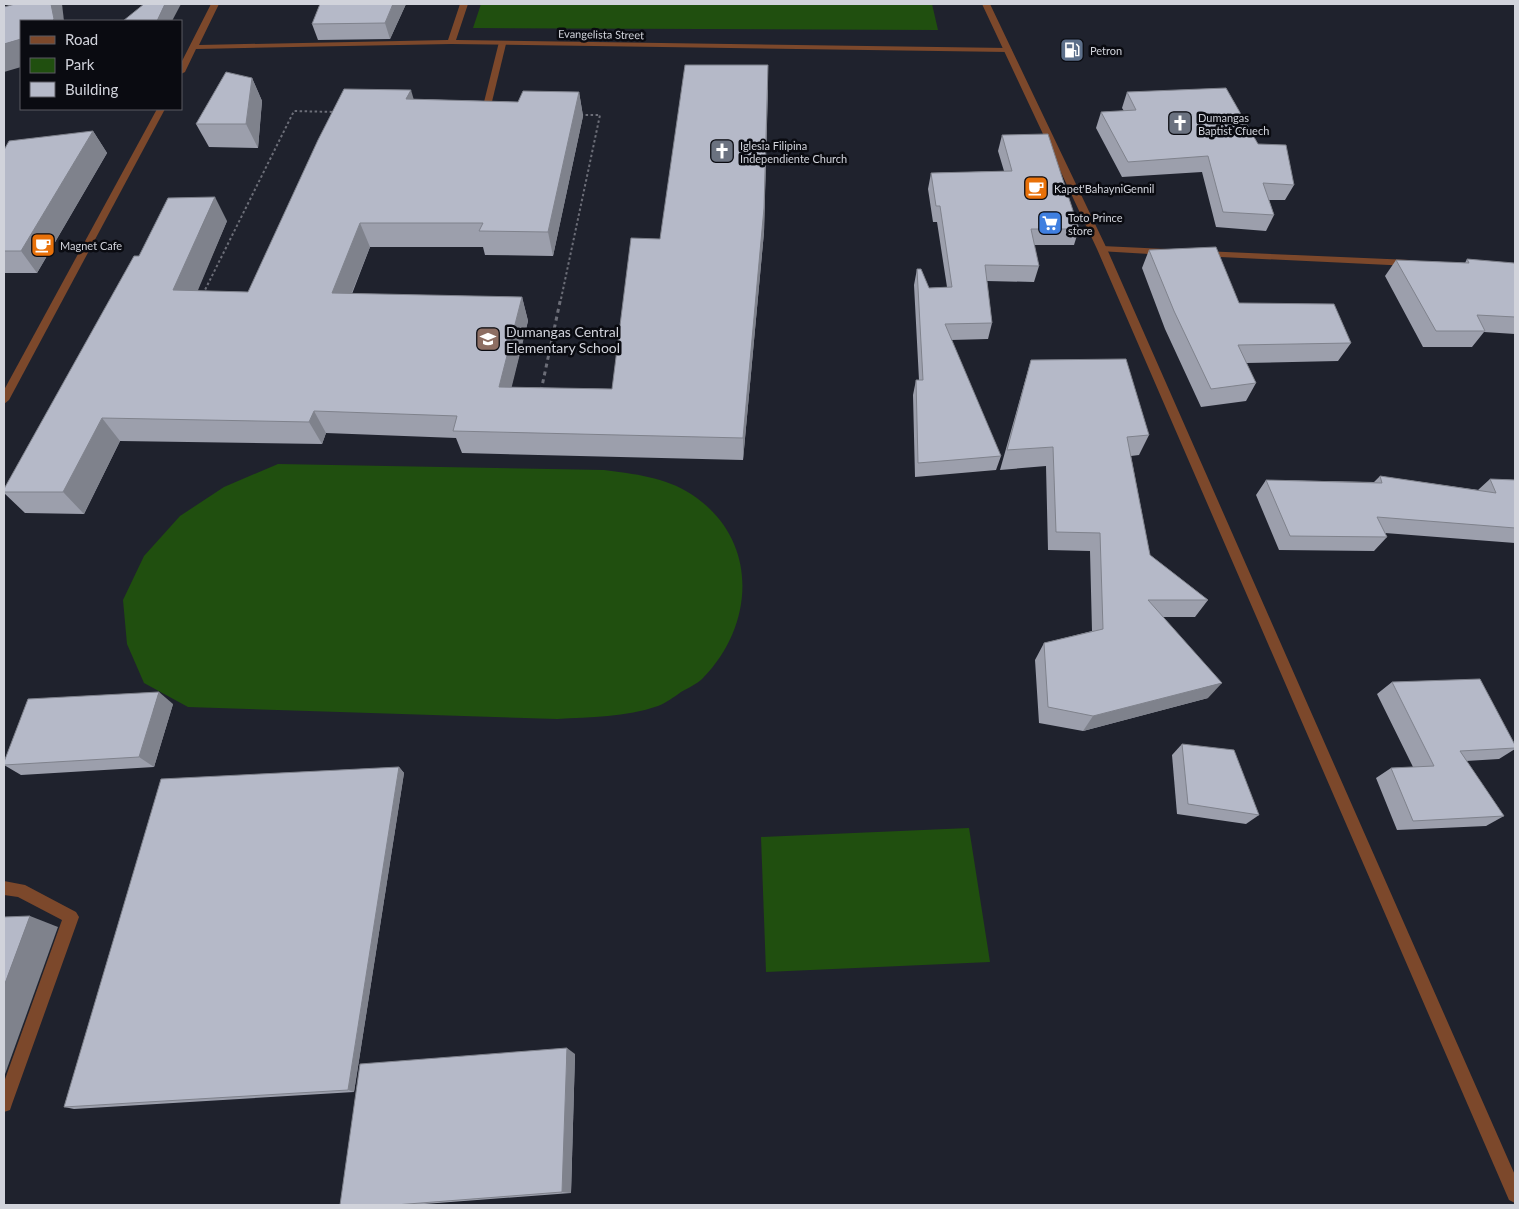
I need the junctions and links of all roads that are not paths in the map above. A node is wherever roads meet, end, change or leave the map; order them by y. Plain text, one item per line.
1 (215, 4) edge
2 (464, 4) edge
3 (986, 4) edge
4 (451, 42) junction
5 (502, 44) junction
6 (195, 47) junction
7 (1008, 50) junction
8 (182, 70) edge
9 (160, 110) edge
10 (485, 114) edge
11 (1102, 250) junction
12 (1417, 263) edge
13 (4, 400) edge
14 (4, 888) edge
15 (4, 1104) edge
16 (1515, 1194) edge

1 - 6 street
2 - 4 street
3 - 7 street
4 - 5 street, Evangelista Street
4 - 6 street, Evangelista Street
5 - 7 street, Evangelista Street
5 - 10 street
6 - 8 street
7 - 11 street
9 - 13 street
11 - 12 street
11 - 16 street
14 - 15 street

